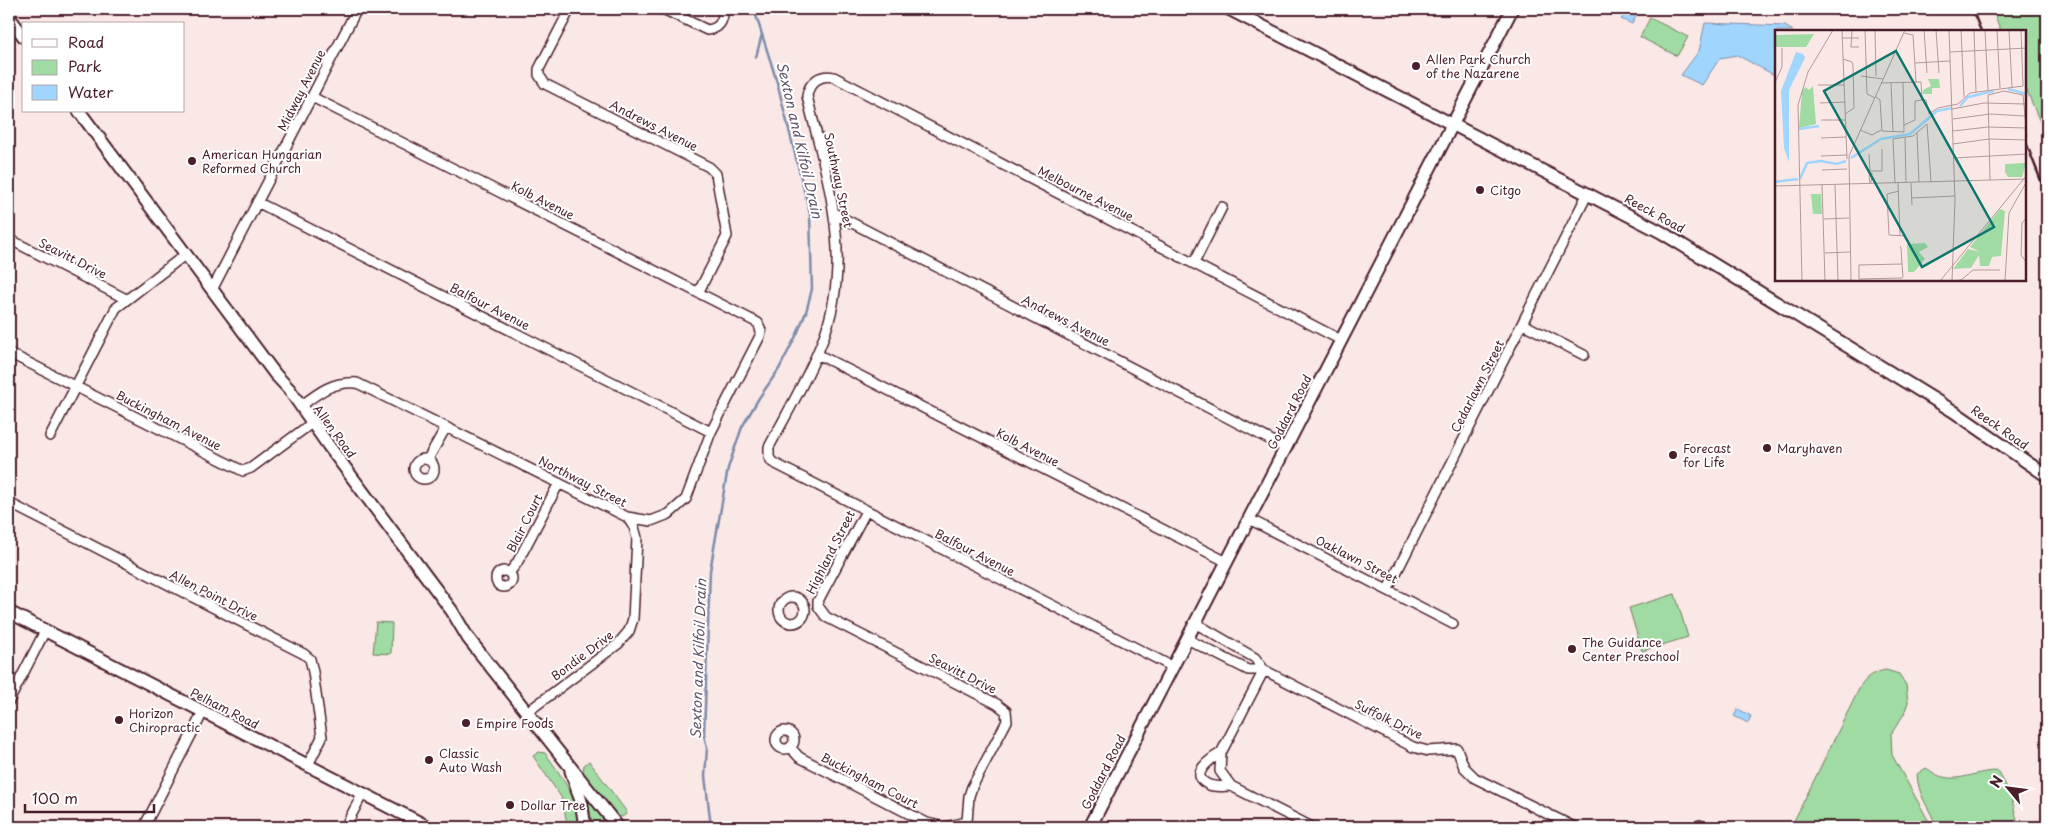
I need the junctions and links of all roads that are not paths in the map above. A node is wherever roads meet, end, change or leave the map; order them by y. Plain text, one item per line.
1 (357, 9) edge
2 (556, 9) edge
3 (662, 9) edge
4 (723, 9) edge
5 (1229, 9) edge
6 (1512, 9) edge
7 (568, 12) edge
8 (1247, 13) edge
9 (9, 17) edge
10 (22, 34) edge
11 (817, 78) joint
12 (312, 97) junction
13 (80, 112) edge
14 (1452, 125) junction
15 (1588, 193) junction
16 (257, 202) junction
17 (1222, 207) dead end
18 (835, 214) junction
19 (9, 239) edge
20 (186, 254) junction
21 (1194, 263) junction
22 (212, 290) junction
23 (698, 293) junction
24 (126, 299) junction
25 (1523, 324) junction
26 (760, 328) joint
27 (1341, 340) junction
28 (9, 353) edge
29 (817, 354) junction
30 (1584, 354) dead end
31 (75, 387) junction
32 (300, 406) junction
33 (312, 423) junction
34 (446, 427) junction
35 (711, 432) junction
36 (50, 436) dead end
37 (1286, 448) junction
38 (769, 457) joint
39 (428, 459) dead end
40 (2047, 476) edge
41 (559, 483) junction
42 (9, 503) edge
43 (866, 511) junction
44 (626, 517) junction
45 (1249, 518) junction
46 (1227, 562) junction
47 (510, 573) dead end
48 (1388, 589) junction
49 (818, 606) junction
50 (804, 608) dead end
51 (9, 612) edge
52 (1195, 623) junction
53 (1453, 624) dead end
54 (45, 631) junction
55 (1187, 639) junction
56 (1173, 667) junction
57 (1264, 670) junction
58 (9, 700) edge
59 (204, 712) junction
60 (526, 713) junction
61 (790, 747) dead end
62 (1221, 753) junction
63 (308, 765) junction
64 (569, 765) junction
65 (1231, 786) junction
66 (363, 793) junction
67 (970, 826) edge
68 (144, 827) edge
69 (345, 827) edge
70 (428, 827) edge
71 (585, 827) edge
72 (616, 827) edge
73 (1090, 827) edge
74 (1312, 827) edge
75 (1574, 827) edge

1 - 12 street, Midway Avenue
2 - 7 street, Andrews Avenue
3 - 4 street
5 - 8 main road, Reeck Road
6 - 14 main road, Goddard Road
7 - 23 street, Andrews Avenue
8 - 14 main road, Reeck Road
9 - 10 main road
11 - 18 street, Southway Street
11 - 21 street, Melbourne Avenue
12 - 16 street, Midway Avenue
12 - 23 street, Kolb Avenue
13 - 20 main road, Allen Road
14 - 15 main road, Reeck Road
14 - 27 main road, Goddard Road
15 - 25 street, Cedarlawn Street
15 - 40 main road, Reeck Road
16 - 22 street, Midway Avenue
16 - 35 street, Balfour Avenue
17 - 21 street
18 - 29 street, Southway Street
18 - 37 street, Andrews Avenue
19 - 24 street, Seavitt Drive
20 - 22 main road, Allen Road
20 - 24 street
21 - 27 street, Melbourne Avenue
22 - 32 main road, Allen Road
23 - 26 street, Kolb Avenue
24 - 31 street
25 - 30 street
25 - 48 street, Cedarlawn Street
26 - 35 street, Northway Street
27 - 37 main road, Goddard Road
28 - 31 street, Buckingham Avenue
29 - 38 street, Southway Street
29 - 46 street, Kolb Avenue
31 - 33 street, Buckingham Avenue
31 - 36 street
32 - 33 main road, Allen Road
32 - 34 street, Northway Street
33 - 60 main road, Allen Road
34 - 39 street
34 - 41 street, Northway Street
35 - 44 street, Northway Street
37 - 45 main road, Goddard Road
38 - 43 street, Balfour Avenue
41 - 44 street, Northway Street
41 - 47 street, Blair Court
42 - 63 street, Allen Point Drive
43 - 49 street, Highland Street
43 - 56 street, Balfour Avenue
44 - 60 street, Bondie Drive
45 - 46 main road, Goddard Road
45 - 48 street, Oaklawn Street
46 - 52 main road, Goddard Road
48 - 53 street, Oaklawn Street
49 - 50 street
49 - 67 street, Seavitt Drive
51 - 54 main road, Pelham Road
52 - 55 main road, Goddard Road
52 - 57 street, Suffolk Drive
54 - 58 street
54 - 59 main road, Pelham Road
55 - 56 main road, Goddard Road
55 - 57 street, Suffolk Drive
56 - 73 main road, Goddard Road
57 - 62 street
57 - 75 street, Suffolk Drive
59 - 63 main road, Pelham Road
59 - 68 street
60 - 64 main road, Allen Road
61 - 67 street, Buckingham Court
62 - 65 street
62 - 65 street
63 - 66 main road, Pelham Road
64 - 71 main road, Allen Road
64 - 72 main road, Allen Road
65 - 74 street
66 - 69 street
66 - 70 main road, Pelham Road

